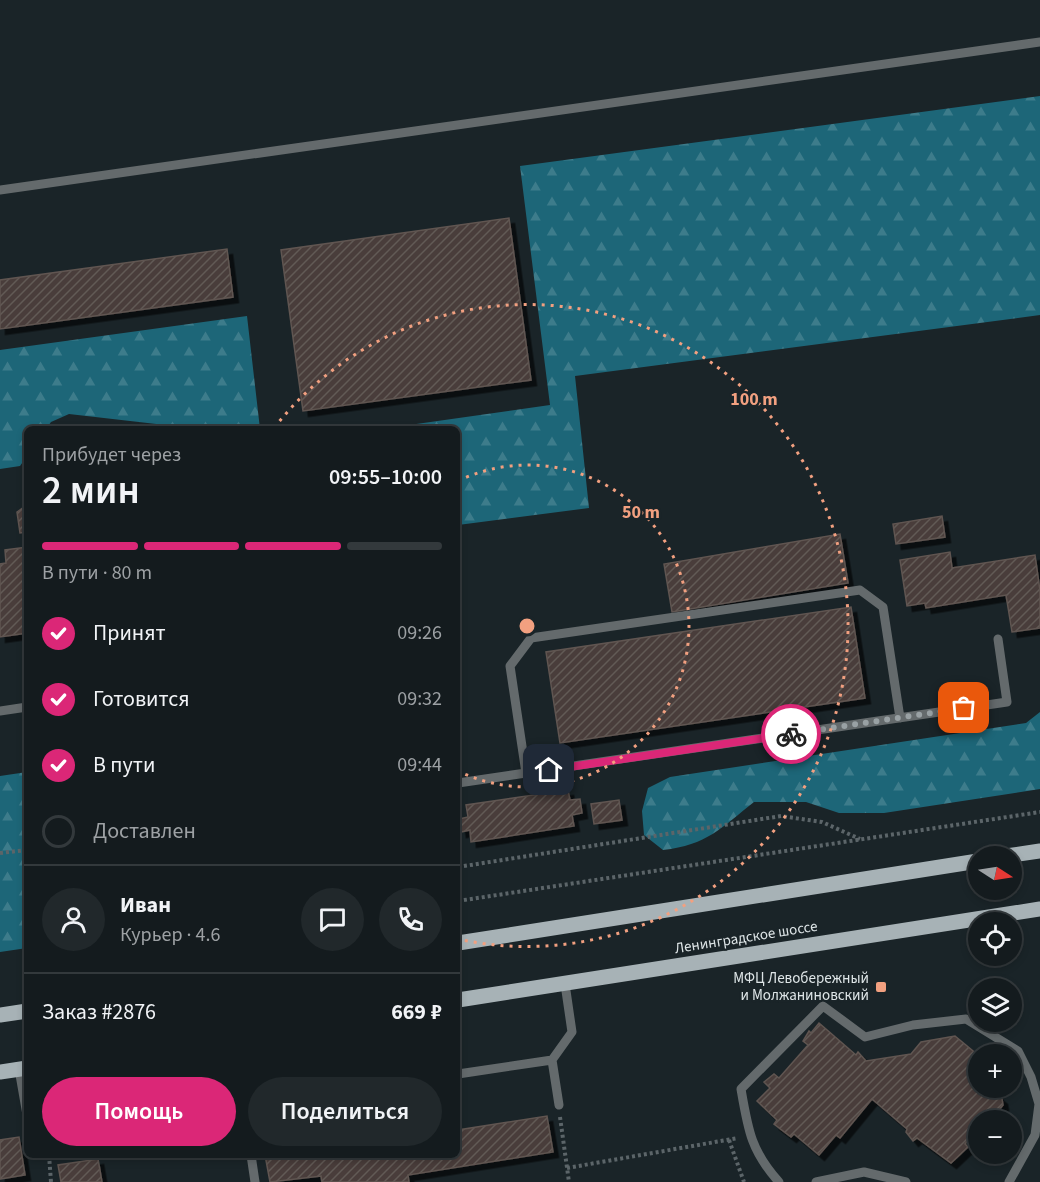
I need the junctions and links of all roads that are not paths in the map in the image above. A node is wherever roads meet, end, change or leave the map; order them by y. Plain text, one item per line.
1 (1040, 42) edge
2 (0, 190) edge
3 (998, 639) dead end
4 (24, 707) edge
5 (0, 711) edge
6 (900, 718) junction
7 (526, 773) junction
8 (460, 783) edge
9 (1040, 851) edge
10 (1022, 854) edge
11 (968, 863) edge
12 (1040, 909) edge
13 (460, 943) edge
14 (565, 984) junction
15 (460, 1000) edge
16 (24, 1011) edge
17 (0, 1015) edge
18 (552, 1060) junction
19 (23, 1068) edge
20 (0, 1072) edge
21 (460, 1074) edge
22 (560, 1105) dead end
23 (251, 1158) edge
24 (255, 1182) edge
25 (779, 1182) edge
26 (816, 1182) edge
27 (906, 1182) edge
28 (1009, 1182) edge

1 - 2 lane
3 - 6 lane
4 - 5 lane
6 - 7 lane
6 - 7 lane
7 - 8 lane
9 - 10 main road
11 - 13 main road
12 - 14 main road, Ленинградское шоссе
14 - 15 main road, Ленинградское шоссе
14 - 18 lane
16 - 17 main road
18 - 21 lane
18 - 22 lane
19 - 20 main road
23 - 24 lane
25 - 28 lane
26 - 27 lane

